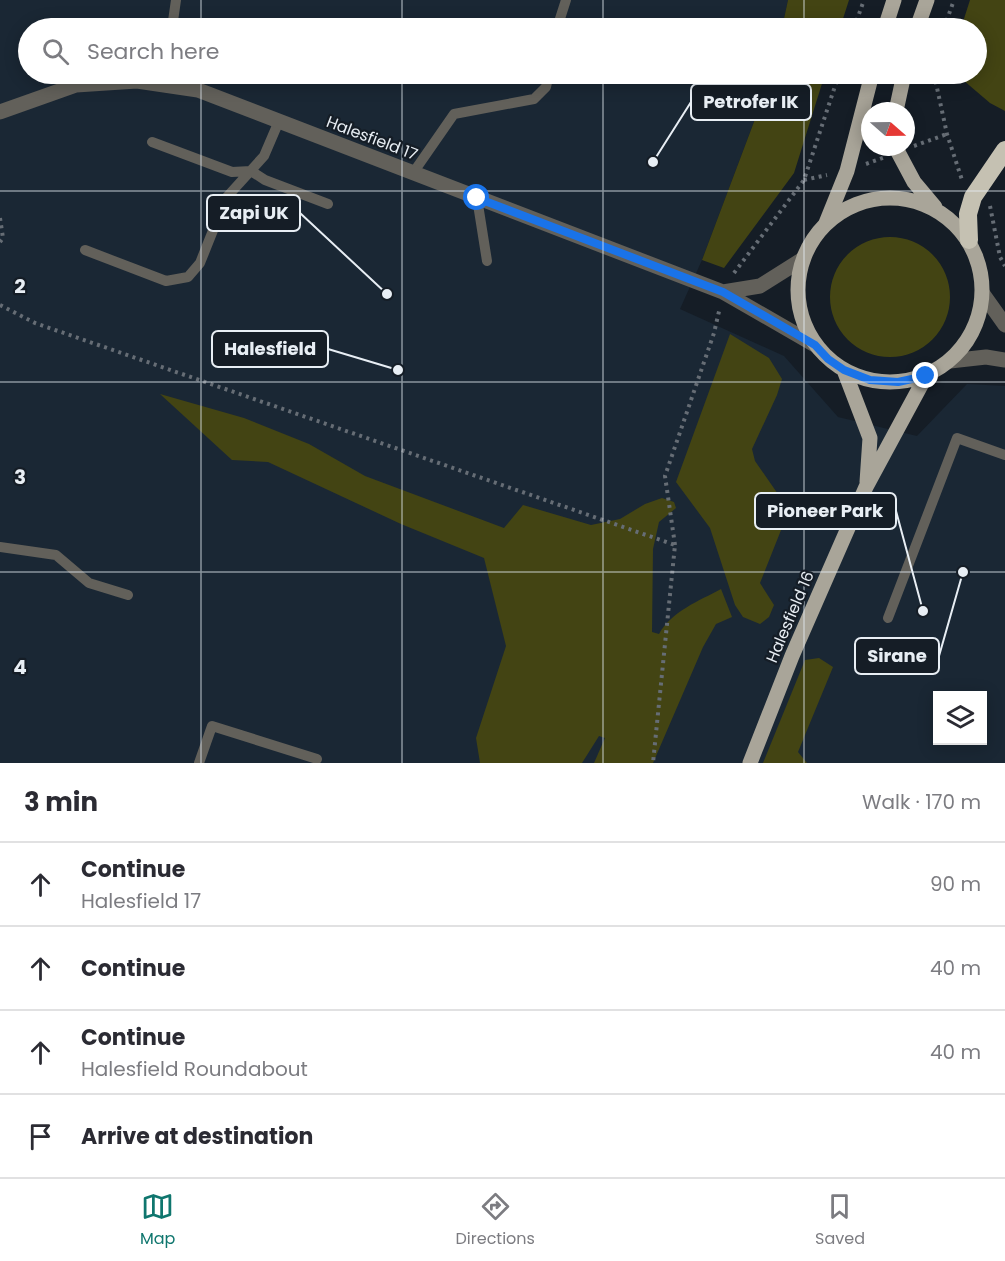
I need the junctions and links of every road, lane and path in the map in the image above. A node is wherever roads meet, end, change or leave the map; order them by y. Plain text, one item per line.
1 (176, 0) edge
2 (566, 0) edge
3 (864, 0) edge
4 (894, 0) edge
5 (927, 0) edge
6 (954, 0) edge
7 (173, 18) edge
8 (560, 18) edge
9 (858, 18) edge
10 (888, 18) edge
11 (921, 18) edge
12 (948, 18) edge
13 (91, 84) edge
14 (181, 84) edge
15 (547, 84) edge
16 (869, 84) edge
17 (902, 84) edge
18 (936, 84) edge
19 (898, 102) edge
20 (0, 112) edge
21 (279, 122) junction
22 (152, 142) dead end
23 (915, 144) edge
24 (1005, 150) edge
25 (883, 156) edge
26 (901, 156) edge
27 (251, 171) junction
28 (847, 171) junction
29 (413, 173) junction
30 (804, 180) dead end
31 (477, 198) junction
32 (328, 204) dead end
33 (936, 208) junction
34 (0, 218) edge
35 (826, 223) junction
36 (969, 240) junction
37 (0, 242) edge
38 (86, 250) dead end
39 (803, 259) junction
40 (487, 261) dead end
41 (723, 292) junction
42 (983, 294) junction
43 (0, 305) edge
44 (1005, 325) edge
45 (815, 345) junction
46 (1005, 360) edge
47 (950, 361) junction
48 (844, 370) junction
49 (926, 376) junction
50 (1005, 455) edge
51 (866, 488) junction
52 (0, 547) edge
53 (128, 595) dead end
54 (888, 618) dead end
55 (317, 759) dead end
56 (199, 763) edge
57 (653, 763) edge
58 (750, 763) edge

1 - 7 lane
2 - 8 lane
3 - 9 path
4 - 10 main road
5 - 11 main road
6 - 12 path
13 - 20 street, Halesfield 17
14 - 21 street, Halesfield 17
15 - 29 lane
16 - 28 main road
17 - 19 main road
18 - 23 path
21 - 27 lane
21 - 29 street, Halesfield 17
22 - 27 lane
24 - 36 highway
25 - 28 path
26 - 33 main road
27 - 32 lane
27 - 38 lane
28 - 30 path
28 - 35 main road
29 - 31 street, Halesfield 17
31 - 40 lane
31 - 41 street, Halesfield 17
33 - 35 main road
33 - 36 main road
34 - 37 path
35 - 39 main road
36 - 42 main road
39 - 41 street
39 - 45 main road
41 - 45 street, Halesfield 17
42 - 44 street
42 - 47 main road
43 - 57 path
45 - 48 main road
46 - 47 street
47 - 49 main road
48 - 49 main road
48 - 51 main road, Halesfield 16
49 - 51 main road, Halesfield 16
50 - 54 lane
51 - 58 main road, Halesfield 16
52 - 53 lane
55 - 56 lane

